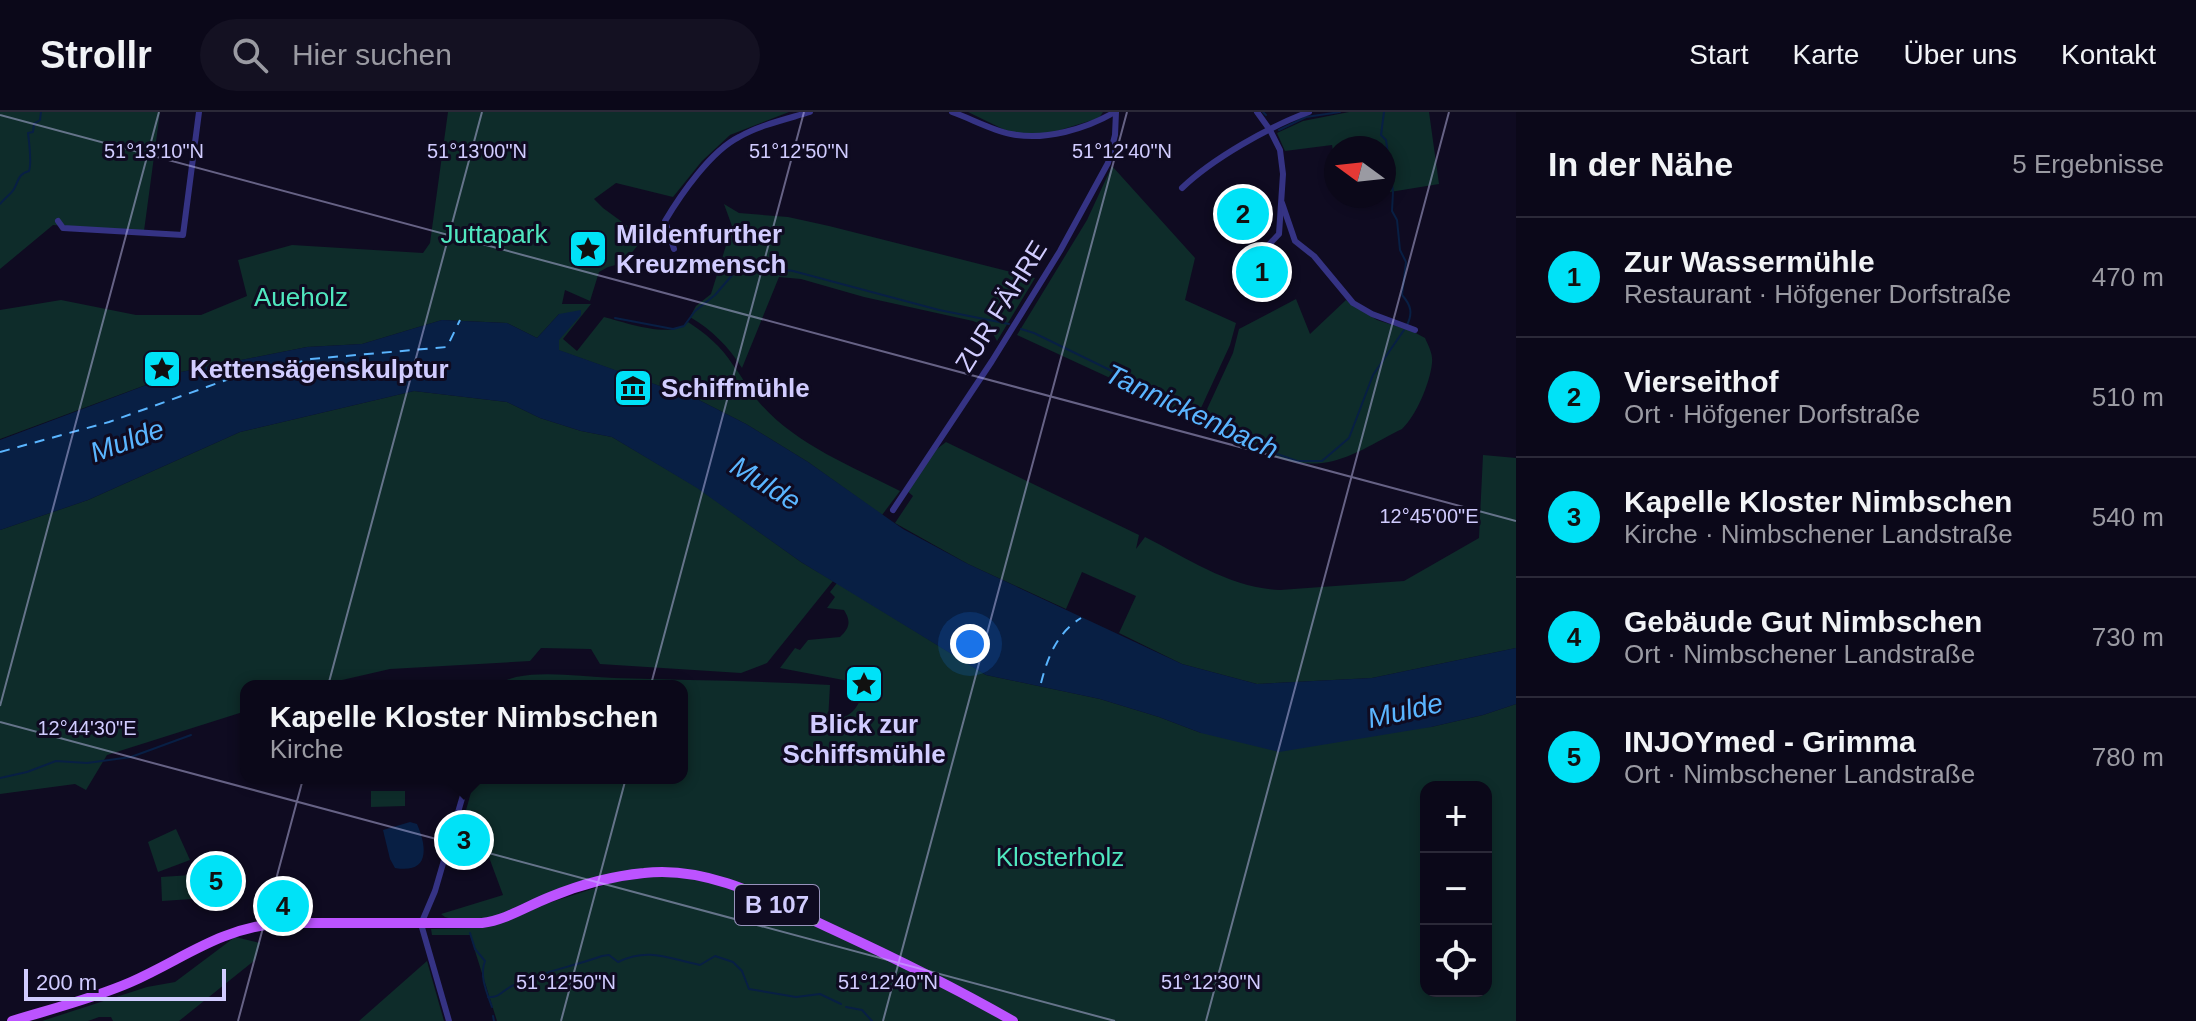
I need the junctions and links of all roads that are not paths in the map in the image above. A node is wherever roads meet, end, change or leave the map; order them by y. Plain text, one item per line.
1 (199, 112) edge
2 (810, 112) edge
3 (952, 112) edge
4 (1115, 112) edge
5 (1257, 112) edge
6 (1309, 112) edge
7 (1270, 130) junction
8 (1182, 188) dead end
9 (1282, 203) junction
10 (58, 221) dead end
11 (1279, 234) junction
12 (1292, 236) junction
13 (674, 249) dead end
14 (1261, 253) dead end
15 (1409, 327) dead end
16 (893, 510) dead end
17 (466, 784) edge
18 (421, 924) junction
19 (12, 1021) edge
20 (449, 1021) edge
21 (1013, 1021) edge

1 - 10 street
2 - 13 street
3 - 4 street
4 - 16 street, ZUR FÄHRE
5 - 7 street
6 - 7 street
7 - 8 street
7 - 9 street
9 - 11 street
9 - 12 street
11 - 12 street
11 - 14 street
12 - 15 street
17 - 18 street
18 - 19 main road, B 107
18 - 20 street
18 - 21 main road, B 107

